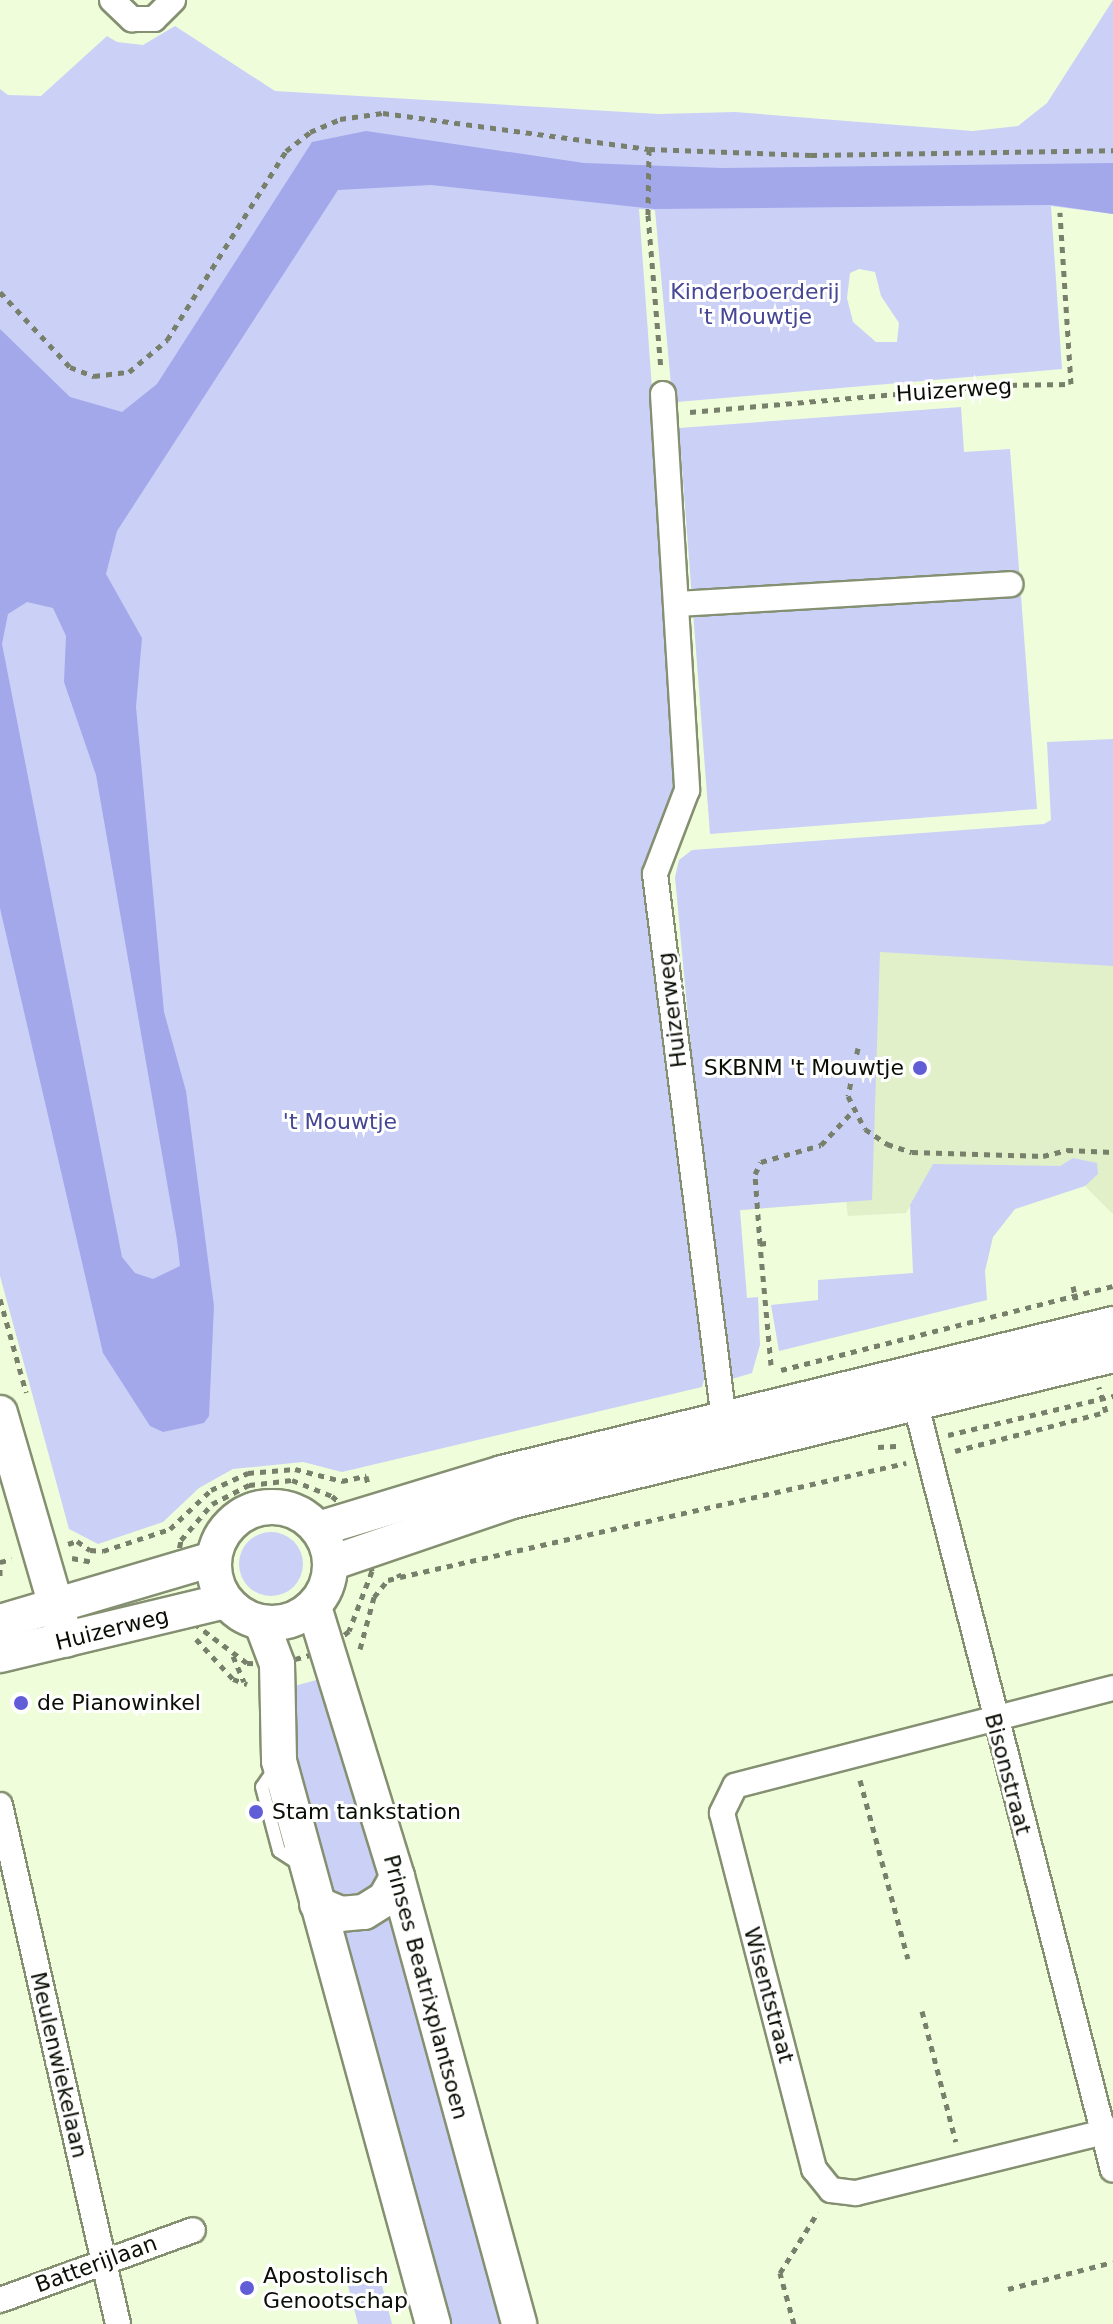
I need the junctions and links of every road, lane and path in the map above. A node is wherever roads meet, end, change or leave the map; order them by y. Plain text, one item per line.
1 (112, 0) edge
2 (173, 0) edge
3 (649, 149) junction
4 (1113, 150) edge
5 (1060, 212) dead end
6 (0, 292) edge
7 (664, 404) junction
8 (1010, 584) dead end
9 (677, 604) junction
10 (858, 1048) dead end
11 (853, 1111) junction
12 (1113, 1152) edge
13 (771, 1242) dead end
14 (760, 1244) junction
15 (1073, 1286) dead end
16 (1101, 1343) edge
17 (771, 1365) dead end
18 (912, 1389) junction
19 (0, 1413) edge
20 (724, 1420) junction
21 (927, 1458) junction
22 (332, 1496) dead end
23 (383, 1527) junction
24 (318, 1529) junction
25 (181, 1540) dead end
26 (40, 1551) junction
27 (213, 1559) junction
28 (331, 1563) junction
29 (0, 1576) edge
30 (400, 1577) junction
31 (225, 1601) junction
32 (56, 1604) junction
33 (314, 1607) junction
34 (0, 1622) edge
35 (262, 1624) junction
36 (66, 1640) junction
37 (0, 1655) edge
38 (233, 1656) dead end
39 (331, 1671) junction
40 (245, 1684) dead end
41 (1113, 1688) edge
42 (994, 1719) junction
43 (854, 1756) junction
44 (0, 1805) edge
45 (397, 1877) junction
46 (317, 1904) junction
47 (908, 1959) dead end
48 (922, 2011) dead end
49 (1108, 2132) edge
50 (963, 2167) junction
51 (1113, 2170) edge
52 (831, 2190) junction
53 (193, 2230) dead end
54 (103, 2260) junction
55 (1113, 2262) edge
56 (1008, 2289) dead end
57 (0, 2300) edge
58 (118, 2324) edge
59 (433, 2324) edge
60 (519, 2324) edge
61 (794, 2324) edge

1 - 2 street
3 - 4 path
3 - 6 path
3 - 7 path
5 - 7 path, Huizerweg
7 - 9 street, Huizerweg
8 - 9 street
9 - 20 street, Huizerweg
10 - 11 path
11 - 12 path
11 - 14 path
13 - 14 path
14 - 17 path
15 - 16 path
16 - 18 main road
16 - 21 path
18 - 20 main road
18 - 21 street, Bisonstraat
18 - 23 main road
19 - 26 main road
20 - 23 main road
21 - 30 path
21 - 42 street, Bisonstraat
22 - 25 path
23 - 24 main road
23 - 26 path
23 - 28 main road
23 - 30 path
24 - 27 main road
24 - 28 main road
26 - 29 path
26 - 32 main road
27 - 31 main road
27 - 32 main road, Huizerweg
28 - 33 main road
30 - 39 path
31 - 35 main road
31 - 36 main road, Huizerweg
32 - 34 main road, Huizerweg
32 - 36 main road
33 - 35 main road
33 - 39 main road, Prinses Beatrixplantsoen
35 - 46 main road
36 - 37 main road, Huizerweg
38 - 40 path
39 - 45 main road, Prinses Beatrixplantsoen
41 - 42 street, Wisentstraat
42 - 43 street, Wisentstraat
42 - 49 street, Bisonstraat
43 - 47 path
43 - 52 street, Wisentstraat
44 - 54 street, Meulenwiekelaan
45 - 46 main road
45 - 60 main road, Prinses Beatrixplantsoen
46 - 59 main road
48 - 50 path
49 - 50 street
49 - 51 street, Bisonstraat
50 - 52 street
52 - 61 path
53 - 54 street, Batterijlaan
54 - 57 street, Batterijlaan
54 - 58 street, Meulenwiekelaan
55 - 56 path

